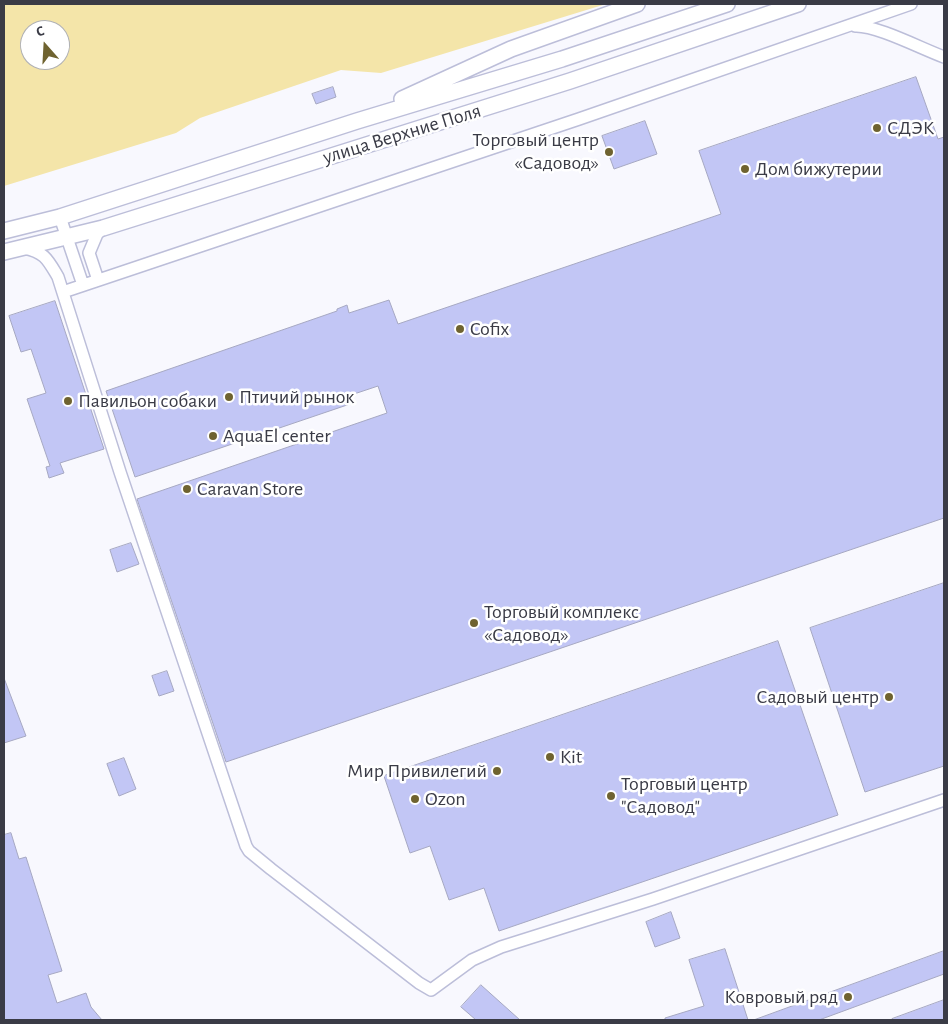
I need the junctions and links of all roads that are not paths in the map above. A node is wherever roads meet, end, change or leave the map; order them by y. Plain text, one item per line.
1 (637, 4) edge
2 (727, 4) edge
3 (798, 4) edge
4 (916, 4) edge
5 (907, 6) edge
6 (847, 27) junction
7 (944, 57) edge
8 (357, 121) junction
9 (60, 217) junction
10 (104, 228) junction
11 (4, 230) edge
12 (67, 238) junction
13 (22, 248) junction
14 (4, 252) edge
15 (98, 280) junction
16 (83, 285) junction
17 (63, 292) junction
18 (944, 800) edge

1 - 8 main road
2 - 8 main road, улица Верхние Поля
3 - 10 main road, улица Верхние Поля
4 - 5 street
5 - 6 street
6 - 7 street
6 - 15 street
8 - 9 main road, улица Верхние Поля
9 - 11 main road, улица Верхние Поля
9 - 12 street
10 - 12 main road, улица Верхние Поля
10 - 15 street
12 - 13 main road, улица Верхние Поля
12 - 16 street
13 - 14 main road, улица Верхние Поля
13 - 17 street
15 - 16 street
16 - 17 street
17 - 18 street

